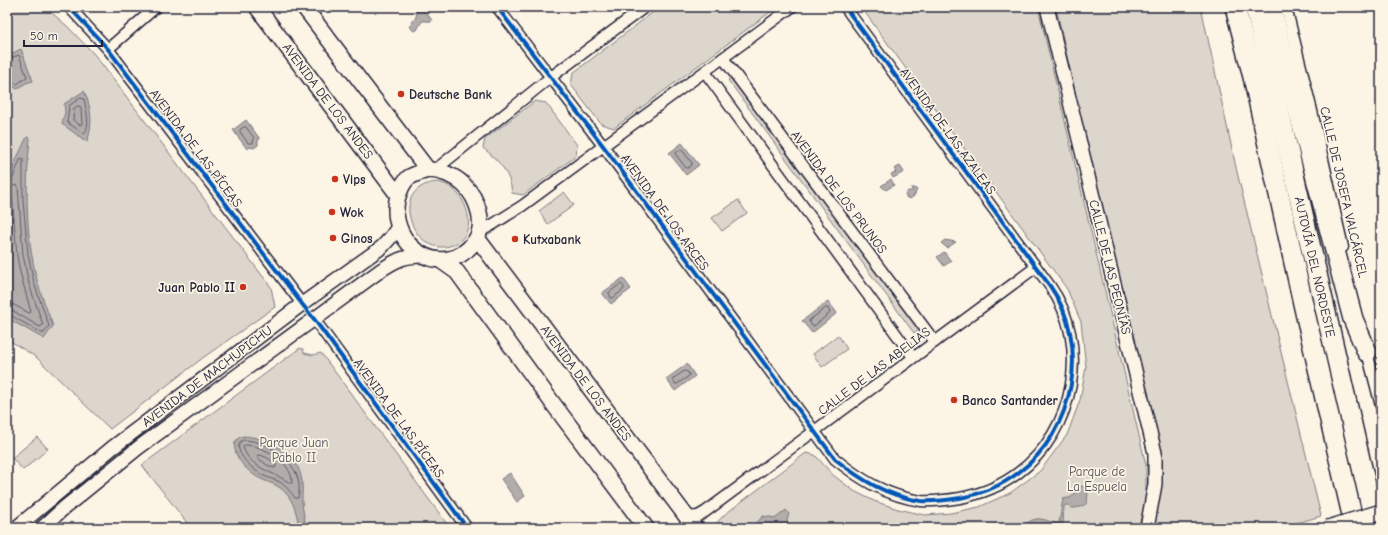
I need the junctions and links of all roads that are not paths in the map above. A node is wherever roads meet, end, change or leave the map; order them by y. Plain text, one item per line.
1 (69, 7) edge
2 (156, 7) edge
3 (257, 7) edge
4 (304, 7) edge
5 (497, 7) edge
6 (645, 7) edge
7 (792, 7) edge
8 (845, 7) edge
9 (1047, 7) edge
10 (1236, 7) edge
11 (1255, 7) edge
12 (1271, 7) edge
13 (1286, 7) edge
14 (108, 49) junction
15 (723, 58) junction
16 (705, 72) junction
17 (551, 77) junction
18 (604, 147) junction
19 (431, 170) junction
20 (398, 195) junction
21 (398, 227) junction
22 (478, 235) junction
23 (424, 256) junction
24 (440, 260) junction
25 (1036, 267) junction
26 (302, 304) junction
27 (314, 319) junction
28 (935, 342) junction
29 (1367, 352) junction
30 (913, 357) junction
31 (1381, 406) edge
32 (814, 432) junction
33 (1381, 512) edge
34 (691, 523) edge
35 (16, 528) edge
36 (42, 528) edge
37 (467, 528) edge
38 (646, 528) edge
39 (1147, 528) edge
40 (1328, 528) edge
41 (1355, 528) edge
42 (1376, 528) edge

1 - 14 street, AVENIDA DE LAS PÍCEAS
2 - 14 street
3 - 20 main road, AVENIDA DE LOS ANDES
4 - 19 main road
5 - 17 street, AVENIDA DE LOS ARCES
6 - 17 street
7 - 15 street
8 - 25 street, AVENIDA DE LAS AZALEAS
9 - 39 street, CALLE DE LAS PEONÍAS
10 - 41 highway, AUTOVÍA DEL NORDESTE
11 - 42 highway, AUTOVÍA DEL NORDESTE
12 - 29 highway
13 - 29 street, CALLE DE JOSEFA VALCÁRCEL
14 - 26 street, AVENIDA DE LAS PÍCEAS
15 - 16 street
15 - 28 street, AVENIDA DE LOS PRUNOS
16 - 18 street
16 - 30 street
17 - 18 street, AVENIDA DE LOS ARCES
17 - 19 street
18 - 22 street
18 - 32 street, AVENIDA DE LOS ARCES
19 - 20 main road
19 - 22 main road
20 - 21 main road
21 - 23 main road
21 - 26 street, AVENIDA DE MACHUPICHU
22 - 24 main road
22 - 34 main road, AVENIDA DE LOS ANDES
23 - 24 main road
23 - 27 street, AVENIDA DE MACHUPICHU
24 - 38 main road
25 - 28 street, CALLE DE LAS ABELIAS
25 - 32 street, AVENIDA DE LAS AZALEAS
26 - 27 street
26 - 35 street, AVENIDA DE MACHUPICHU
27 - 36 street, AVENIDA DE MACHUPICHU
27 - 37 street, AVENIDA DE LAS PÍCEAS
28 - 30 street, CALLE DE LAS ABELIAS
29 - 31 street, CALLE DE JOSEFA VALCÁRCEL
30 - 32 street, CALLE DE LAS ABELIAS
32 - 34 street, CALLE DE LAS ABELIAS
33 - 40 main road, bridge

